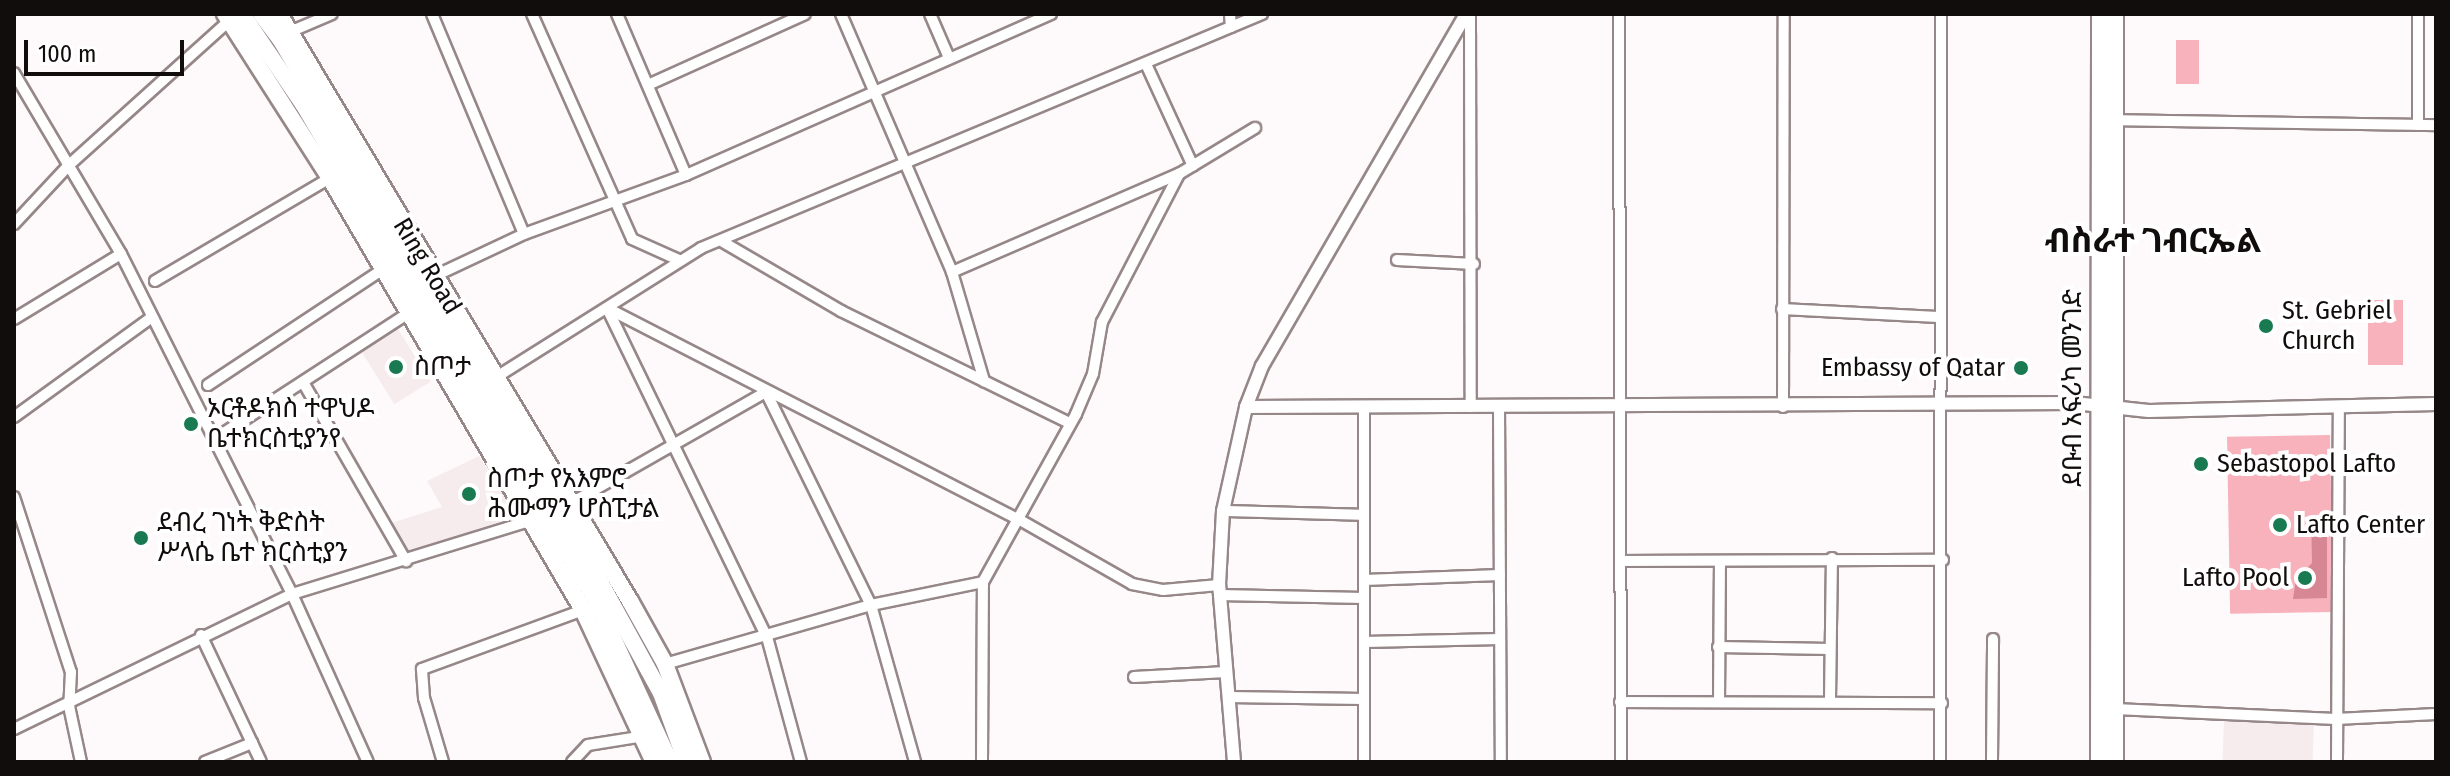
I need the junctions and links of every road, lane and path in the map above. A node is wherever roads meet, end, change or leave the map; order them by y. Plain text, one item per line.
1 (261, 14) edge
2 (279, 14) edge
3 (332, 14) edge
4 (432, 14) edge
5 (532, 14) edge
6 (617, 14) edge
7 (805, 14) edge
8 (841, 14) edge
9 (930, 14) edge
10 (1051, 14) edge
11 (1230, 14) edge
12 (1262, 14) edge
13 (1468, 14) edge
14 (1619, 14) edge
15 (1784, 14) edge
16 (1941, 14) edge
17 (2100, 14) edge
18 (2115, 14) edge
19 (2418, 14) edge
20 (232, 16) edge
21 (1231, 27) junction
22 (292, 31) junction
23 (949, 58) junction
24 (1146, 64) junction
25 (14, 73) edge
26 (648, 85) junction
27 (875, 93) junction
28 (2106, 120) junction
29 (2418, 125) junction
30 (2436, 125) edge
31 (1255, 128) dead end
32 (69, 165) junction
33 (907, 166) junction
34 (1193, 166) junction
35 (1179, 174) junction
36 (686, 175) junction
37 (330, 178) junction
38 (612, 202) junction
39 (14, 224) edge
40 (524, 234) junction
41 (723, 242) junction
42 (121, 254) junction
43 (679, 260) junction
44 (1397, 260) dead end
45 (1474, 264) junction
46 (383, 269) junction
47 (952, 272) junction
48 (439, 274) junction
49 (155, 281) dead end
50 (607, 308) junction
51 (1782, 309) junction
52 (410, 312) junction
53 (152, 317) junction
54 (1938, 317) junction
55 (14, 319) edge
56 (498, 376) junction
57 (984, 381) junction
58 (303, 382) junction
59 (208, 385) dead end
60 (766, 392) junction
61 (2436, 404) edge
62 (1943, 406) junction
63 (2097, 406) junction
64 (2339, 406) junction
65 (1246, 407) junction
66 (1471, 407) junction
67 (1499, 407) junction
68 (1783, 407) junction
69 (1364, 408) junction
70 (2117, 408) junction
71 (1619, 409) junction
72 (14, 417) edge
73 (1070, 423) junction
74 (213, 440) junction
75 (676, 444) junction
76 (14, 497) edge
77 (573, 502) junction
78 (1223, 511) junction
79 (1364, 515) junction
80 (532, 520) junction
81 (1020, 520) junction
82 (1832, 558) junction
83 (1943, 560) junction
84 (406, 561) junction
85 (1620, 561) junction
86 (1720, 561) junction
87 (1500, 575) junction
88 (1364, 580) junction
89 (983, 582) junction
90 (1219, 590) junction
91 (292, 594) junction
92 (1364, 598) junction
93 (871, 605) junction
94 (583, 610) junction
95 (201, 635) junction
96 (767, 637) junction
97 (1500, 639) junction
98 (1993, 639) dead end
99 (1364, 642) junction
100 (1718, 647) junction
101 (1830, 649) junction
102 (665, 664) junction
103 (1226, 672) junction
104 (1134, 677) dead end
105 (1228, 697) junction
106 (1364, 699) junction
107 (1830, 699) junction
108 (1719, 701) junction
109 (1620, 702) junction
110 (1942, 703) junction
111 (69, 706) junction
112 (2115, 709) junction
113 (2436, 714) edge
114 (2336, 719) junction
115 (14, 729) edge
116 (645, 736) junction
117 (252, 743) junction
118 (81, 762) edge
119 (205, 762) edge
120 (261, 762) edge
121 (368, 762) edge
122 (443, 762) edge
123 (572, 762) edge
124 (654, 762) edge
125 (670, 762) edge
126 (686, 762) edge
127 (702, 762) edge
128 (801, 762) edge
129 (915, 762) edge
130 (982, 762) edge
131 (1234, 762) edge
132 (1364, 762) edge
133 (1501, 762) edge
134 (1621, 762) edge
135 (1940, 762) edge
136 (1992, 762) edge
137 (2099, 762) edge
138 (2115, 762) edge
139 (2337, 762) edge

1 - 126 main road, Ring Road
2 - 22 main road
3 - 22 street
4 - 40 street
5 - 38 street
6 - 26 street
7 - 26 street
8 - 27 street
9 - 23 street
10 - 23 street
11 - 21 street
12 - 21 street
13 - 45 street
13 - 65 street
14 - 71 street
15 - 51 street
16 - 54 street
17 - 28 main road, ደቡብ አፍሪካ መንገድ
18 - 28 main road, ደቡብ አፍሪካ መንገድ
19 - 29 street
20 - 32 street
20 - 37 main road
20 - 125 main road, Ring Road
21 - 24 street
22 - 48 main road
23 - 27 street
24 - 33 street
24 - 34 street
25 - 32 street
26 - 36 street
27 - 33 street
27 - 36 street
28 - 29 street
28 - 63 main road, ደቡብ አፍሪካ መንገድ
28 - 70 main road, ደቡብ አፍሪካ መንገድ
29 - 30 street
31 - 34 street
32 - 39 street
32 - 42 street
33 - 41 street
33 - 47 street
34 - 35 street
35 - 47 street
35 - 73 street
36 - 38 street
37 - 46 main road
37 - 49 street
38 - 40 street
38 - 43 street
40 - 48 street
41 - 43 street
41 - 57 street
42 - 53 street
42 - 55 street
43 - 50 street
44 - 45 street
45 - 66 street
46 - 52 main road
46 - 59 street
47 - 57 street
48 - 56 main road
50 - 56 street
50 - 60 street
50 - 75 street
51 - 54 street
51 - 68 street
52 - 58 street
52 - 80 main road
53 - 72 street
53 - 74 street
54 - 62 street
56 - 77 main road
57 - 73 street
58 - 74 street
58 - 84 street
60 - 75 street
60 - 81 street
60 - 93 street
61 - 64 street
62 - 63 street
62 - 68 street
62 - 83 street
63 - 70 street
63 - 137 main road, ደቡብ አፍሪካ መንገድ
64 - 70 street
64 - 114 street
65 - 69 street
65 - 78 street
66 - 67 street
66 - 69 street
67 - 71 street
67 - 87 street
68 - 71 street
69 - 79 street
70 - 112 main road, ደቡብ አፍሪካ መንገድ
71 - 85 street
73 - 81 street
74 - 91 street
75 - 77 street
75 - 96 street
76 - 111 street
77 - 102 main road
78 - 79 street
78 - 90 street
79 - 88 street
80 - 84 street
80 - 94 main road
81 - 89 street
81 - 90 street
82 - 83 street
82 - 86 street
82 - 101 street
83 - 110 street
84 - 91 street
85 - 86 street
85 - 109 street
86 - 100 street
87 - 88 street
87 - 97 street
88 - 92 street
89 - 93 street
89 - 130 street
90 - 92 street
90 - 103 street
91 - 95 street
91 - 121 street
92 - 99 street
93 - 96 street
93 - 129 street
94 - 116 main road
94 - 122 street
95 - 111 street
95 - 117 street
96 - 102 street
96 - 128 street
97 - 99 street
97 - 133 street
98 - 136 street
99 - 106 street
100 - 101 street
100 - 108 street
101 - 107 street
102 - 127 main road
103 - 104 street
103 - 105 street
105 - 106 street
105 - 131 street
106 - 132 street
107 - 108 street
107 - 110 street
108 - 109 street
109 - 134 street
110 - 135 street
111 - 115 street
111 - 118 street
112 - 114 street
112 - 138 main road, ደቡብ አፍሪካ መንገድ
113 - 114 street
114 - 139 street
116 - 123 street
116 - 124 main road
117 - 119 street
117 - 120 street

